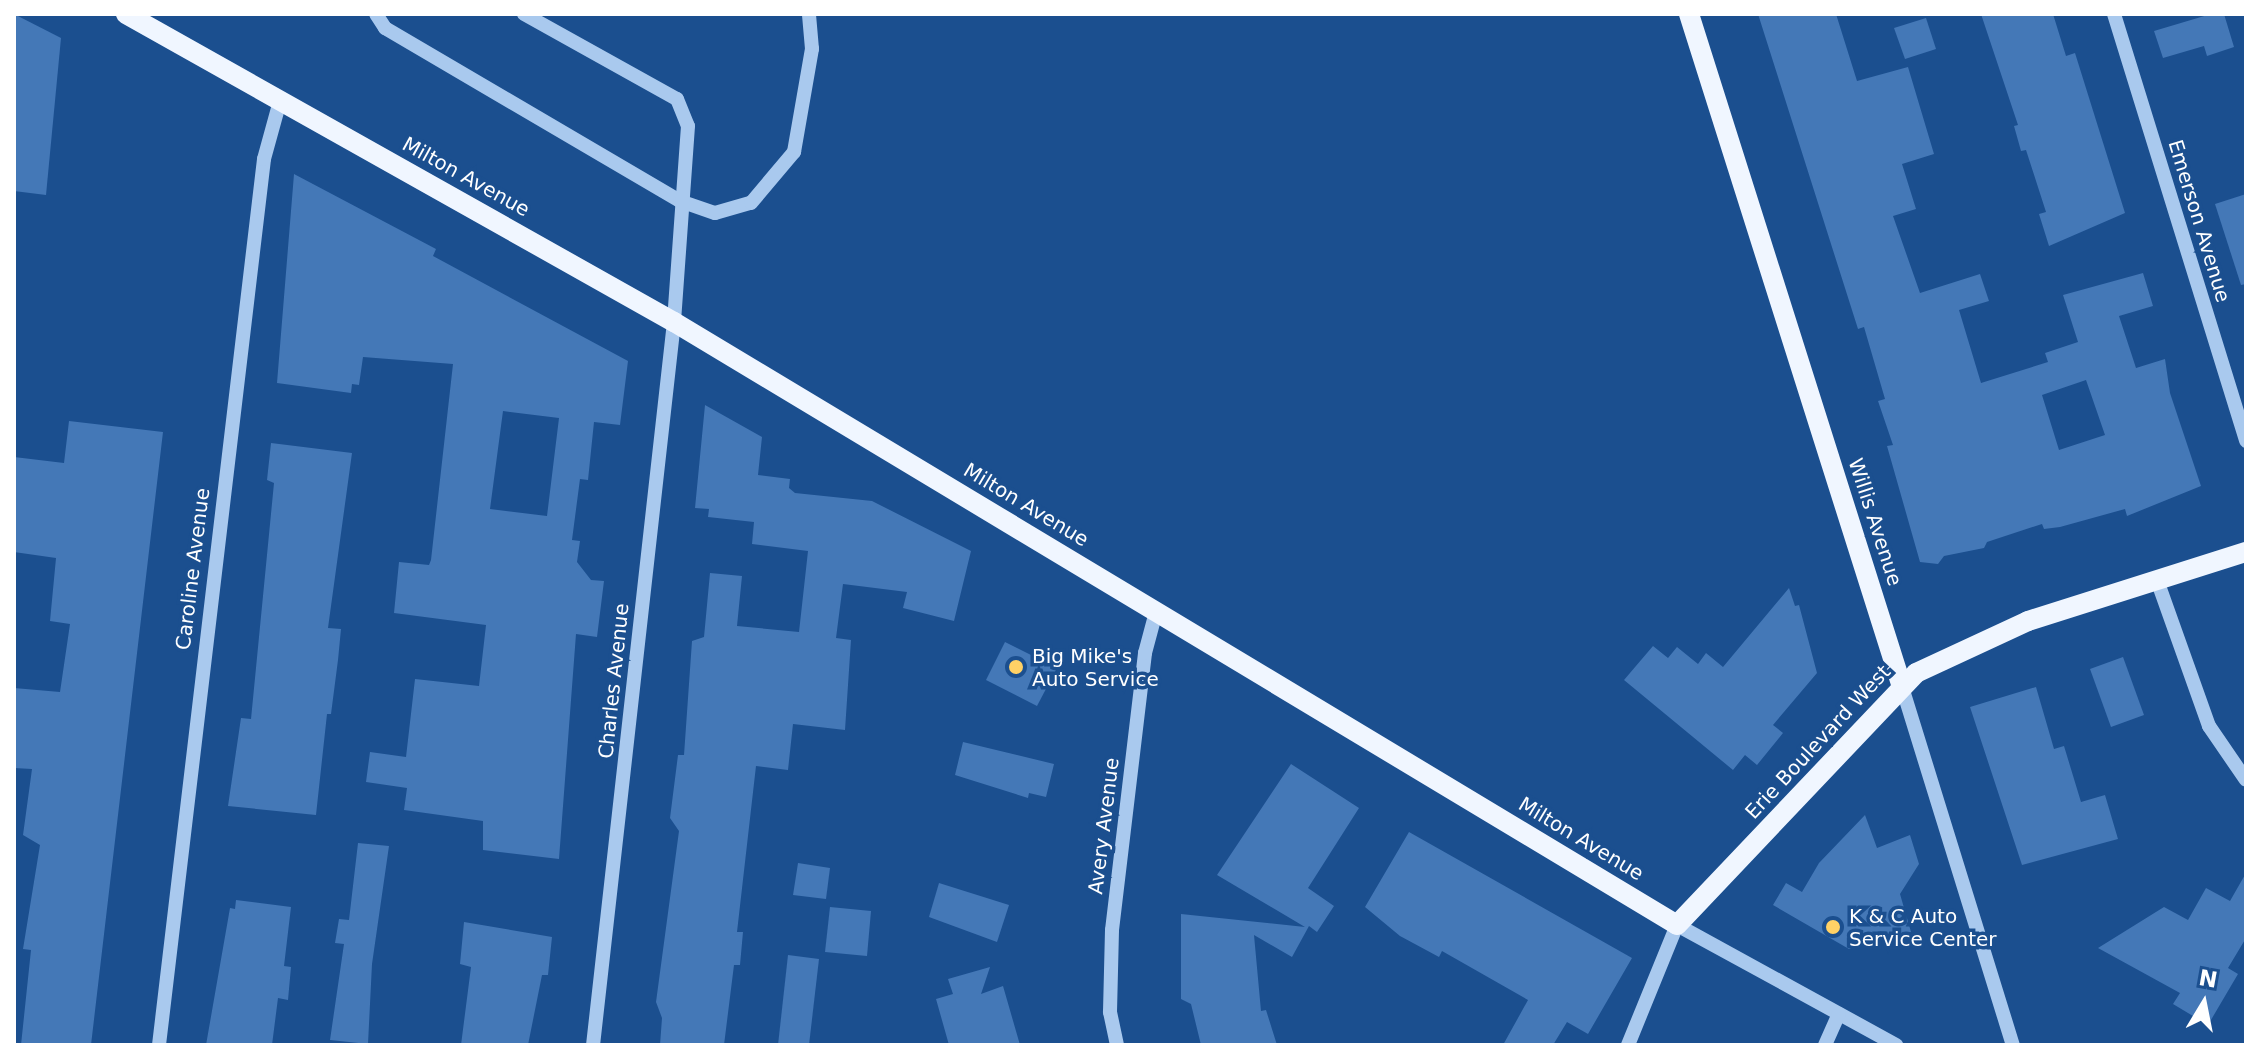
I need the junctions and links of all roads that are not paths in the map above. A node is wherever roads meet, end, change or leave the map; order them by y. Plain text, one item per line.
1 (126, 14) edge
2 (376, 14) edge
3 (524, 14) edge
4 (809, 14) edge
5 (1689, 14) edge
6 (2114, 14) edge
7 (280, 101) junction
8 (680, 201) junction
9 (674, 322) junction
10 (2246, 441) edge
11 (2246, 552) edge
12 (2157, 580) junction
13 (1156, 612) junction
14 (1902, 687) junction
15 (2246, 780) edge
16 (1677, 925) junction
17 (1839, 1014) junction
18 (159, 1045) edge
19 (593, 1045) edge
20 (1117, 1045) edge
21 (1628, 1045) edge
22 (1825, 1045) edge
23 (1896, 1045) edge
24 (2013, 1045) edge

1 - 7 main road, Milton Avenue
2 - 8 street
3 - 8 street, Charles Avenue
4 - 8 street
5 - 14 main road, Willis Avenue
6 - 10 street, Emerson Avenue
7 - 9 main road, Milton Avenue
7 - 18 street, Caroline Avenue
8 - 9 street, Charles Avenue
9 - 13 main road, Milton Avenue
9 - 19 street, Charles Avenue
11 - 12 main road, Erie Boulevard West
12 - 14 main road, Erie Boulevard West
12 - 15 street
13 - 16 main road, Milton Avenue
13 - 20 street, Avery Avenue
14 - 16 main road, Erie Boulevard West
14 - 24 street, Willis Avenue
16 - 17 street, Milton Avenue
16 - 21 street
17 - 22 street
17 - 23 street, Milton Avenue

